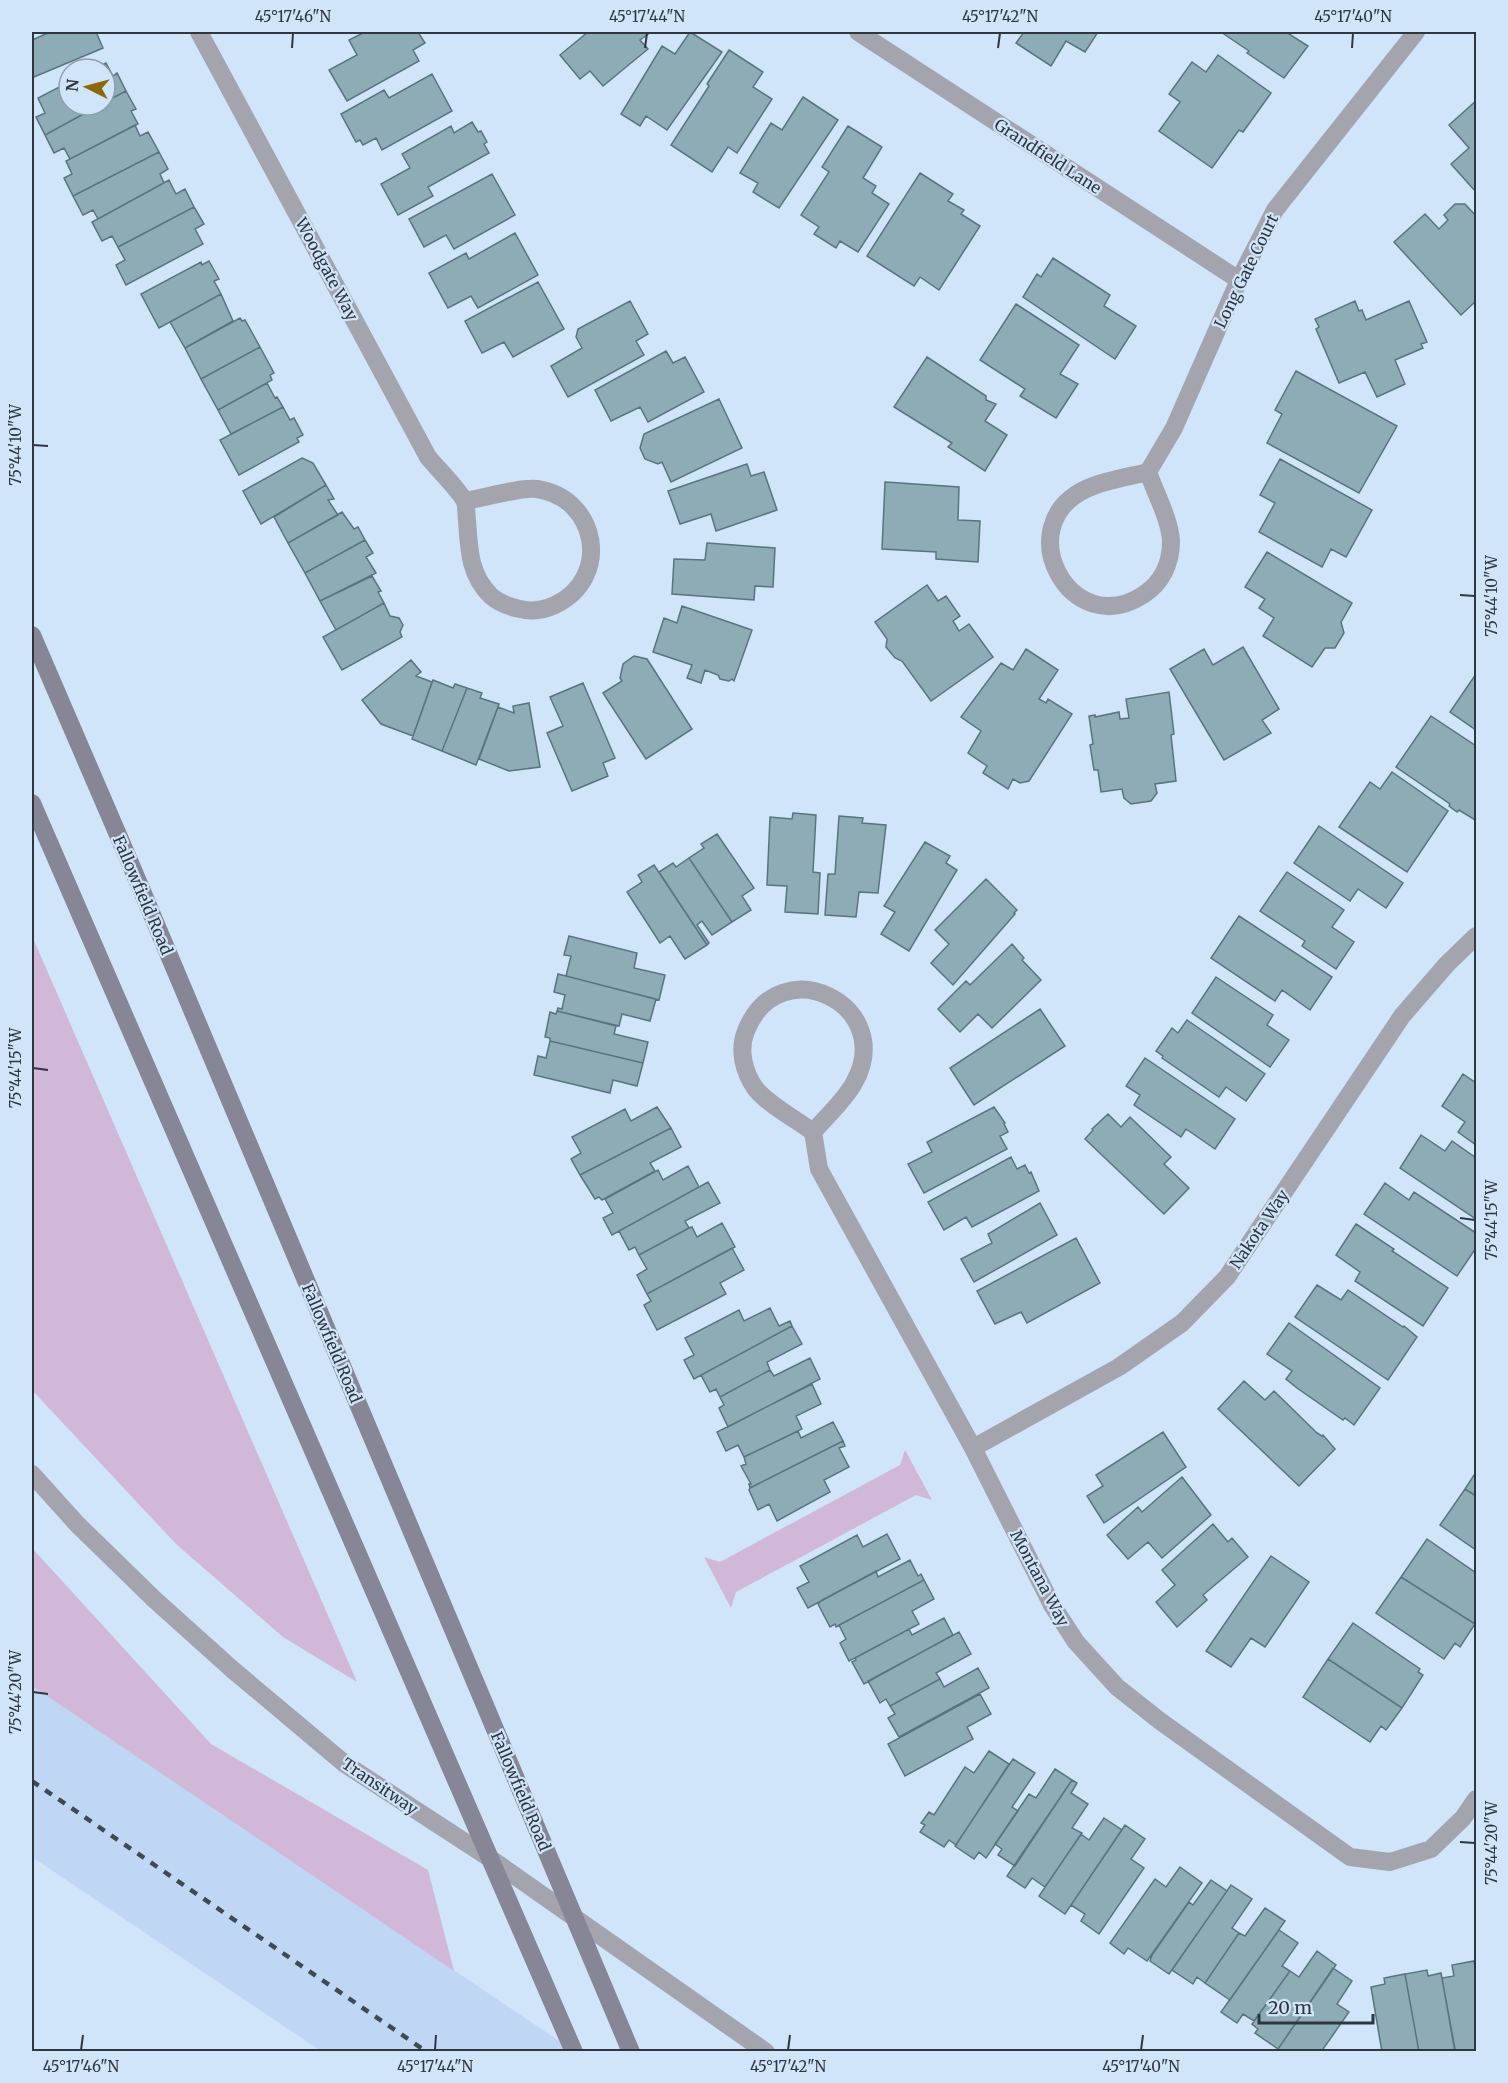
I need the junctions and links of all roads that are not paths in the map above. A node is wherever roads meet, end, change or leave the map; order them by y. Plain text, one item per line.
1 (199, 32) edge
2 (858, 32) edge
3 (1416, 32) edge
4 (1239, 280) junction
5 (1148, 472) junction
6 (465, 501) junction
7 (32, 635) edge
8 (32, 803) edge
9 (1476, 936) edge
10 (813, 1132) junction
11 (973, 1448) junction
12 (32, 1474) edge
13 (1476, 1799) edge
14 (491, 1859) junction
15 (575, 1917) junction
16 (574, 2052) edge
17 (632, 2052) edge
18 (766, 2052) edge

1 - 6 street, Woodgate Way
2 - 4 street, Grandfield Lane
3 - 4 street, Long Gate Court
4 - 5 street, Long Gate Court
5 - 5 street
6 - 6 street
7 - 15 main road, Fallowfield Road
8 - 14 main road
9 - 11 street, Nakota Way
10 - 10 street
10 - 11 street, Montana Way
11 - 13 street, Montana Way
12 - 14 street, Transitway
14 - 15 street, Transitway
14 - 16 main road
15 - 17 main road, Fallowfield Road
15 - 18 street, Transitway

